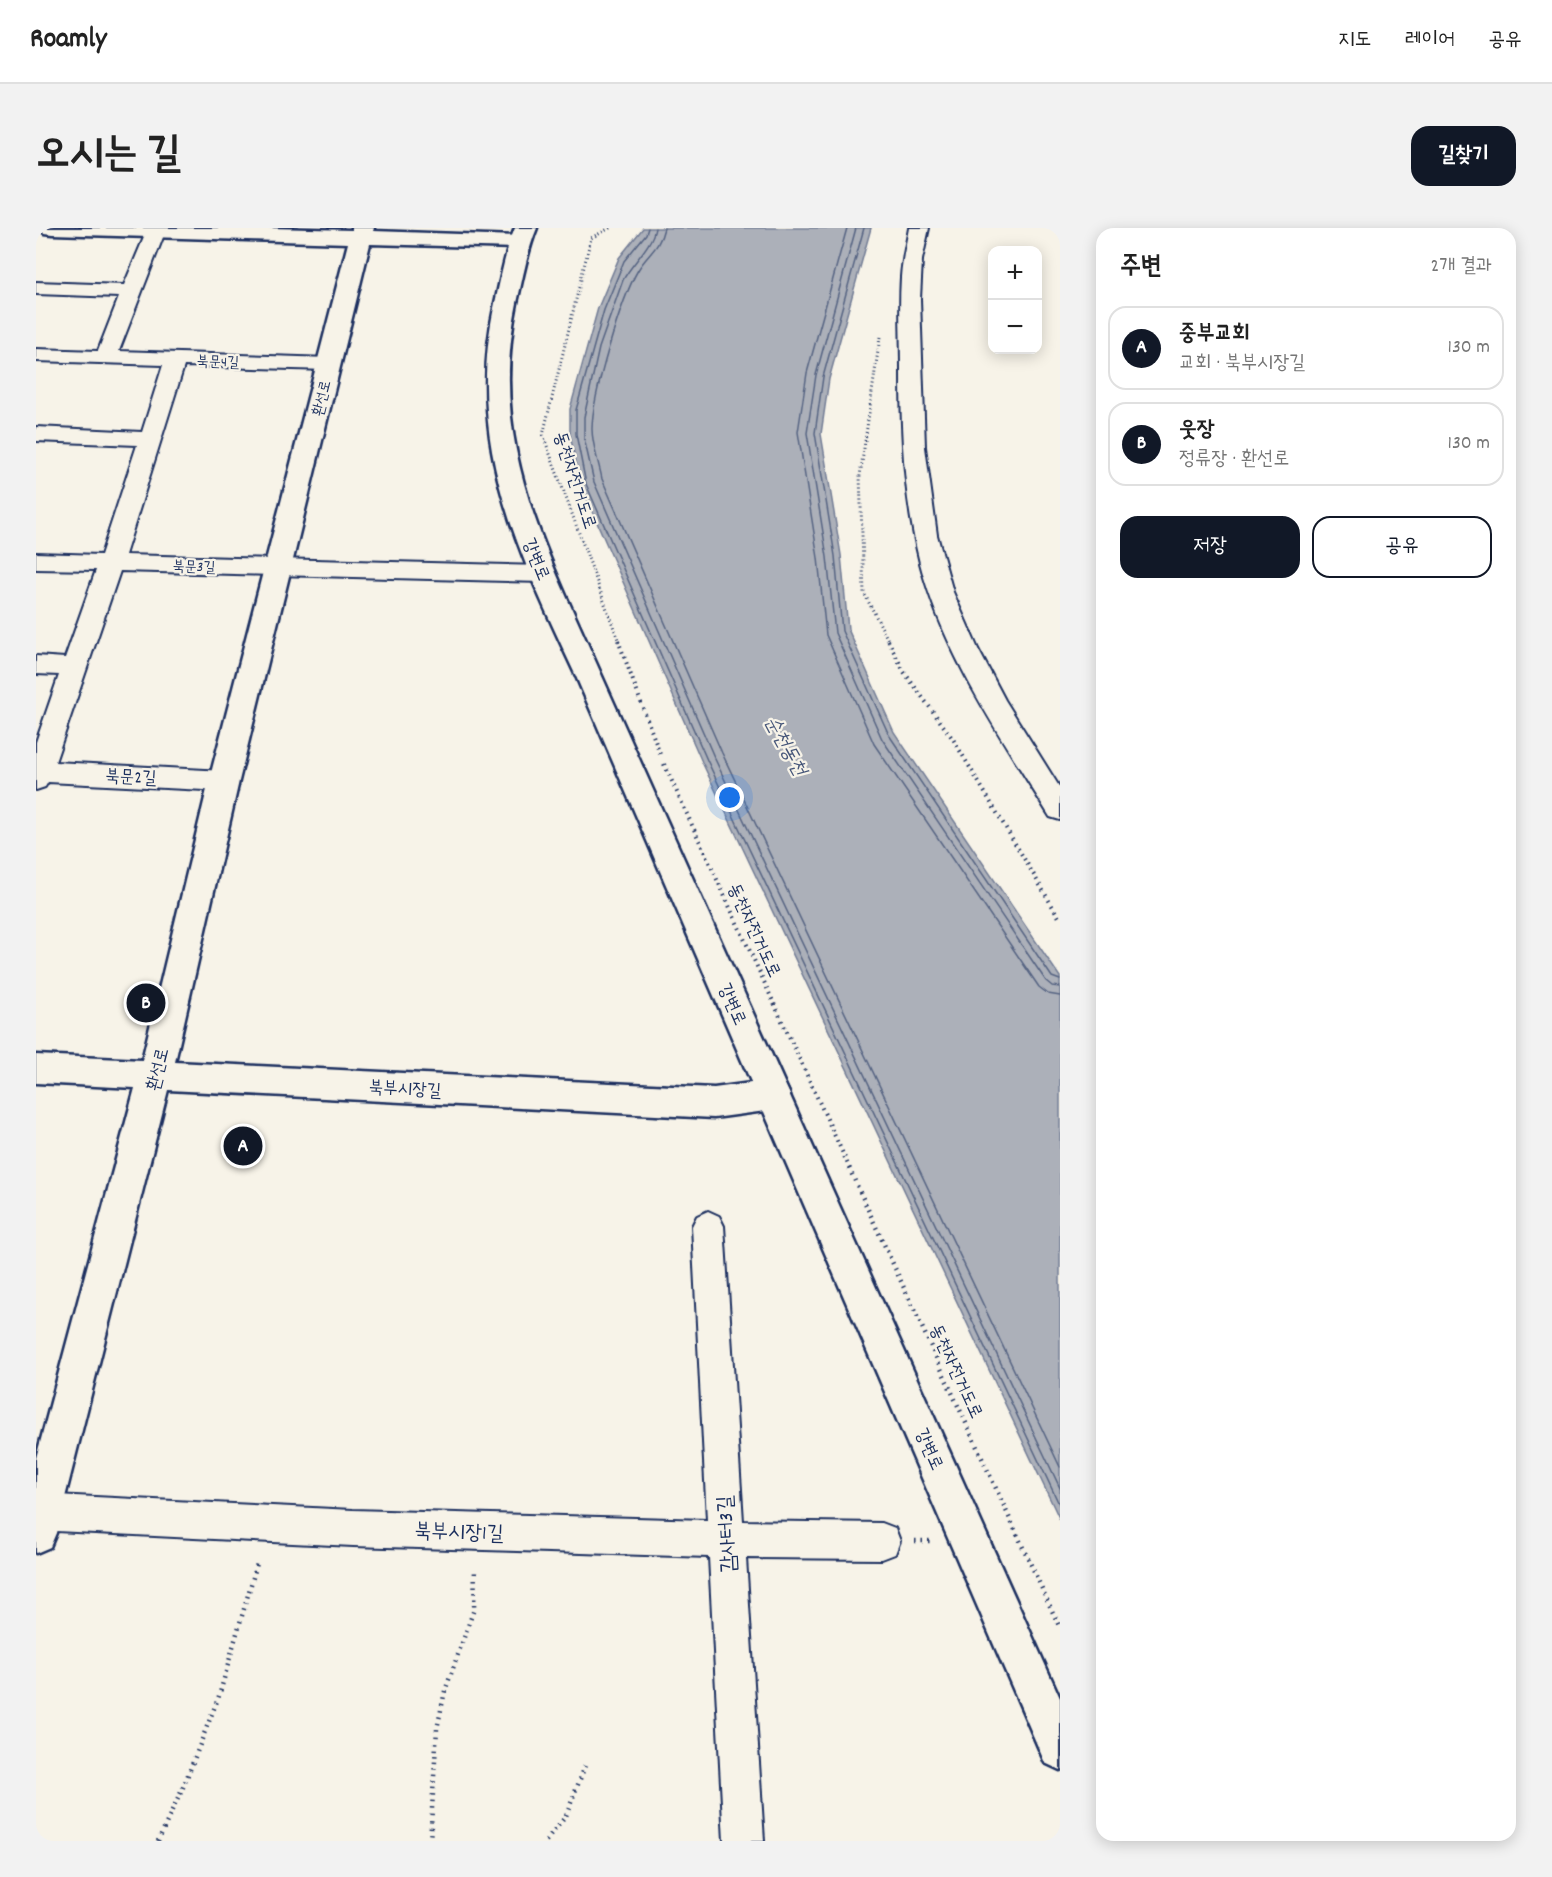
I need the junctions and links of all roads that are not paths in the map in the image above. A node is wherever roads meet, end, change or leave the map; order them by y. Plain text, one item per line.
1 (52, 228) edge
2 (919, 228) edge
3 (223, 231) edge
4 (155, 232) junction
5 (362, 233) edge
6 (523, 235) edge
7 (36, 288) edge
8 (132, 291) junction
9 (36, 355) edge
10 (106, 357) junction
11 (176, 359) junction
12 (329, 364) junction
13 (36, 435) edge
14 (150, 439) junction
15 (36, 561) edge
16 (110, 564) junction
17 (278, 569) junction
18 (543, 574) junction
19 (36, 665) edge
20 (75, 666) junction
21 (37, 774) edge
22 (224, 781) junction
23 (1060, 810) edge
24 (36, 1069) edge
25 (155, 1077) junction
26 (773, 1095) junction
27 (708, 1226) dead end
28 (38, 1519) edge
29 (726, 1540) junction
30 (882, 1540) road end
31 (1060, 1748) edge
32 (744, 1841) edge

1 - 4 street, 강변로
2 - 23 street
3 - 4 street, 강변로
3 - 5 street, 강변로
4 - 8 street
5 - 6 street, 강변로
5 - 12 street, 환선로
6 - 18 street, 강변로
7 - 8 street
8 - 10 street
9 - 10 street, 북문4길
10 - 11 street, 북문4길
11 - 12 street, 북문4길
11 - 14 street
12 - 17 street, 환선로
13 - 14 street
14 - 16 street
15 - 16 street, 북문3길
16 - 17 street, 북문3길
16 - 20 street, 북문2길
17 - 18 street
17 - 22 street, 환선로
18 - 26 street, 강변로
19 - 20 street
20 - 21 street, 북문2길
21 - 22 street, 북문2길
22 - 25 street, 환선로
24 - 25 street, 북부시장길
25 - 26 street, 북부시장길
25 - 28 street, 환선로
26 - 31 street, 강변로
27 - 29 street, 감사터3길
28 - 29 street, 북부시장1길
29 - 30 street, 북부시장1길
29 - 32 street, 감사터3길

